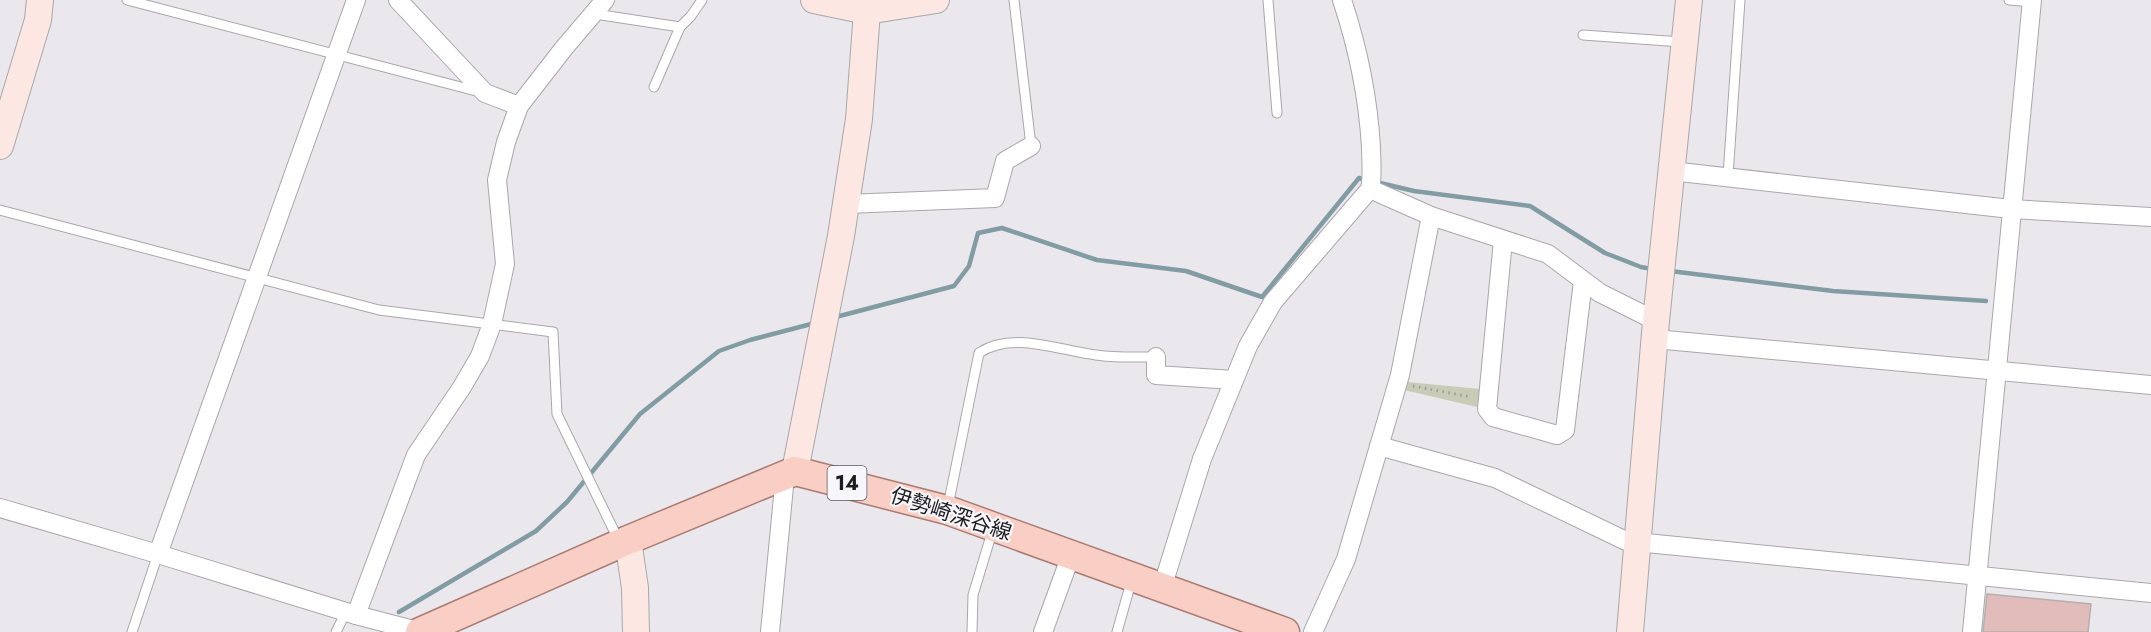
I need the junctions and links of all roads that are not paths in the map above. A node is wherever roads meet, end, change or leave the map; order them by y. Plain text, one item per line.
1 (40, 0) edge
2 (127, 0) edge
3 (356, 0) edge
4 (398, 0) edge
5 (702, 0) edge
6 (814, 0) edge
7 (936, 0) edge
8 (1014, 0) edge
9 (1268, 0) edge
10 (1342, 0) edge
11 (1689, 0) edge
12 (1740, 0) edge
13 (2008, 0) edge
14 (2032, 1) edge
15 (868, 5) edge
16 (600, 7) edge
17 (680, 27) junction
18 (1583, 35) dead end
19 (1684, 42) junction
20 (337, 56) junction
21 (654, 87) dead end
22 (485, 93) junction
23 (519, 106) junction
24 (1277, 113) dead end
25 (0, 146) edge
26 (1031, 146) joint
27 (1671, 171) junction
28 (1728, 176) junction
29 (1370, 189) junction
30 (846, 204) junction
31 (2011, 208) junction
32 (0, 210) edge
33 (1431, 216) junction
34 (2151, 217) edge
35 (1503, 240) junction
36 (258, 277) junction
37 (1583, 281) junction
38 (492, 324) junction
39 (1655, 330) junction
40 (1156, 357) joint
41 (1996, 370) junction
42 (1234, 380) junction
43 (2151, 386) edge
44 (1379, 446) junction
45 (790, 473) junction
46 (0, 508) edge
47 (947, 510) junction
48 (994, 527) junction
49 (624, 542) junction
50 (1638, 543) junction
51 (158, 554) junction
52 (1071, 555) junction
53 (1133, 577) junction
54 (1977, 577) junction
55 (1162, 588) junction
56 (2151, 593) edge
57 (351, 614) junction
58 (132, 632) edge
59 (336, 632) edge
60 (420, 632) edge
61 (636, 632) edge
62 (770, 632) edge
63 (972, 632) edge
64 (1043, 632) edge
65 (1117, 632) edge
66 (1285, 632) edge
67 (1313, 632) edge
68 (1630, 632) edge
69 (1972, 632) edge

1 - 25 street
2 - 20 lane
3 - 20 street
4 - 22 street
5 - 17 lane
6 - 15 street
7 - 15 street
8 - 26 lane
9 - 24 lane
10 - 29 street
11 - 19 street
12 - 28 lane
13 - 14 lane
14 - 31 street
15 - 30 street
16 - 17 lane
16 - 23 street
17 - 21 lane
18 - 19 lane
19 - 27 street
20 - 22 lane
20 - 36 street
22 - 23 street
23 - 38 street
26 - 30 street
27 - 28 street
27 - 39 street
28 - 31 street
29 - 33 street
29 - 42 street
30 - 45 street
31 - 34 street
31 - 41 street
32 - 36 lane
33 - 35 street
33 - 44 street
35 - 37 street
35 - 37 street
36 - 38 lane
36 - 51 street
37 - 39 street
38 - 49 lane
38 - 57 street
39 - 41 street
39 - 50 street
40 - 42 street
40 - 47 lane
41 - 43 street
41 - 54 street
42 - 55 street
44 - 50 street
44 - 67 street
45 - 47 main road, 伊勢崎深谷線 / 14
45 - 49 main road
45 - 62 street
46 - 51 street
47 - 48 main road, 伊勢崎深谷線 / 14
48 - 52 main road, 伊勢崎深谷線 / 14
48 - 63 lane
49 - 60 main road
49 - 61 street
50 - 54 street
50 - 68 street
51 - 57 street
51 - 58 lane
52 - 53 main road, 伊勢崎深谷線 / 14
52 - 64 street
53 - 55 main road, 伊勢崎深谷線 / 14
53 - 65 lane
54 - 56 street
54 - 69 street
55 - 66 main road, 伊勢崎深谷線 / 14
57 - 59 lane
57 - 60 street

